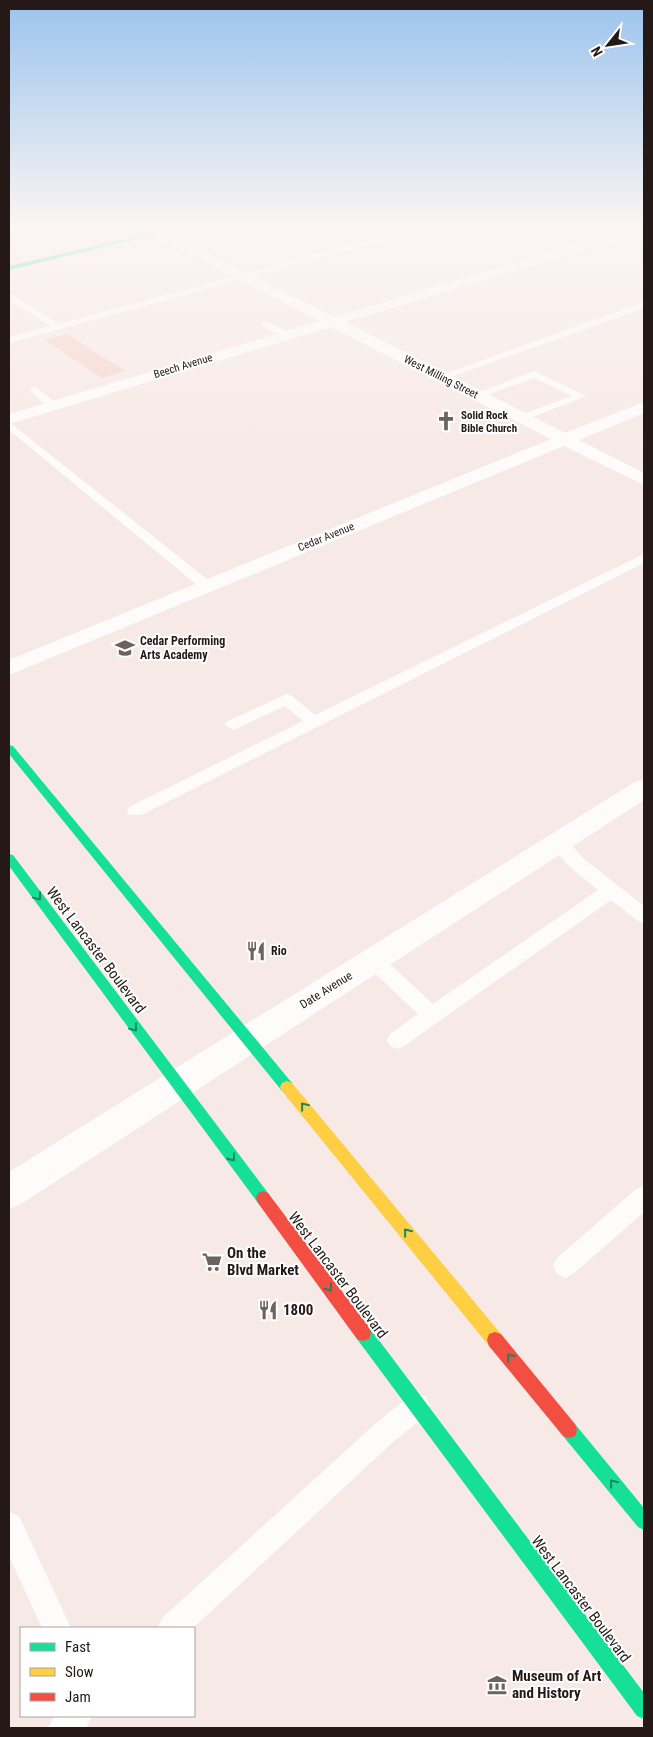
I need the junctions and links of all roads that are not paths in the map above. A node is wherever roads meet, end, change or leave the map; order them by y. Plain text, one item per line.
1 (27, 307) edge
2 (127, 307) edge
3 (305, 307) edge
4 (380, 307) edge
5 (635, 307) edge
6 (333, 321) junction
7 (266, 324) dead end
8 (57, 326) junction
9 (287, 335) junction
10 (9, 340) edge
11 (441, 377) junction
12 (35, 390) dead end
13 (476, 395) junction
14 (54, 406) junction
15 (644, 406) edge
16 (522, 418) junction
17 (9, 419) edge
18 (9, 425) edge
19 (564, 439) junction
20 (644, 480) edge
21 (644, 559) edge
22 (207, 586) junction
23 (9, 668) edge
24 (313, 722) junction
25 (233, 725) dead end
26 (9, 748) edge
27 (644, 788) edge
28 (135, 811) dead end
29 (560, 842) junction
30 (9, 858) edge
31 (611, 890) junction
32 (644, 916) edge
33 (373, 960) junction
34 (432, 1015) junction
35 (249, 1038) junction
36 (397, 1040) dead end
37 (177, 1085) junction
38 (9, 1192) edge
39 (644, 1197) edge
40 (564, 1266) dead end
41 (417, 1406) junction
42 (644, 1521) edge
43 (9, 1526) edge
44 (57, 1627) edge
45 (173, 1627) edge
46 (644, 1708) edge
47 (76, 1717) edge
48 (63, 1728) edge

1 - 8 lane
2 - 8 lane
3 - 6 street, West Milling Street
4 - 6 street, Beech Avenue
5 - 11 lane
6 - 9 street, Beech Avenue
6 - 11 street, West Milling Street
7 - 9 lane
8 - 10 lane
9 - 14 street, Beech Avenue
11 - 13 street, West Milling Street
12 - 14 lane
13 - 16 street, West Milling Street
13 - 16 lane
14 - 17 street, Beech Avenue
15 - 19 street, Cedar Avenue
16 - 19 street, West Milling Street
18 - 22 lane
19 - 20 street, West Milling Street
19 - 22 street, Cedar Avenue
21 - 24 lane
22 - 23 street, Cedar Avenue
24 - 25 lane
24 - 28 lane
26 - 35 street
27 - 29 street, Date Avenue
29 - 31 lane
29 - 33 street, Date Avenue
30 -> 37 street, West Lancaster Boulevard
31 - 32 lane
31 - 34 lane
33 - 34 lane
33 - 35 street, Date Avenue
34 - 36 lane
35 - 37 street, Date Avenue
42 -> 35 street
37 - 38 street, Date Avenue
37 -> 41 street, West Lancaster Boulevard
39 - 40 lane
41 - 45 lane
41 - 46 street, West Lancaster Boulevard
43 - 44 lane
47 - 48 lane

